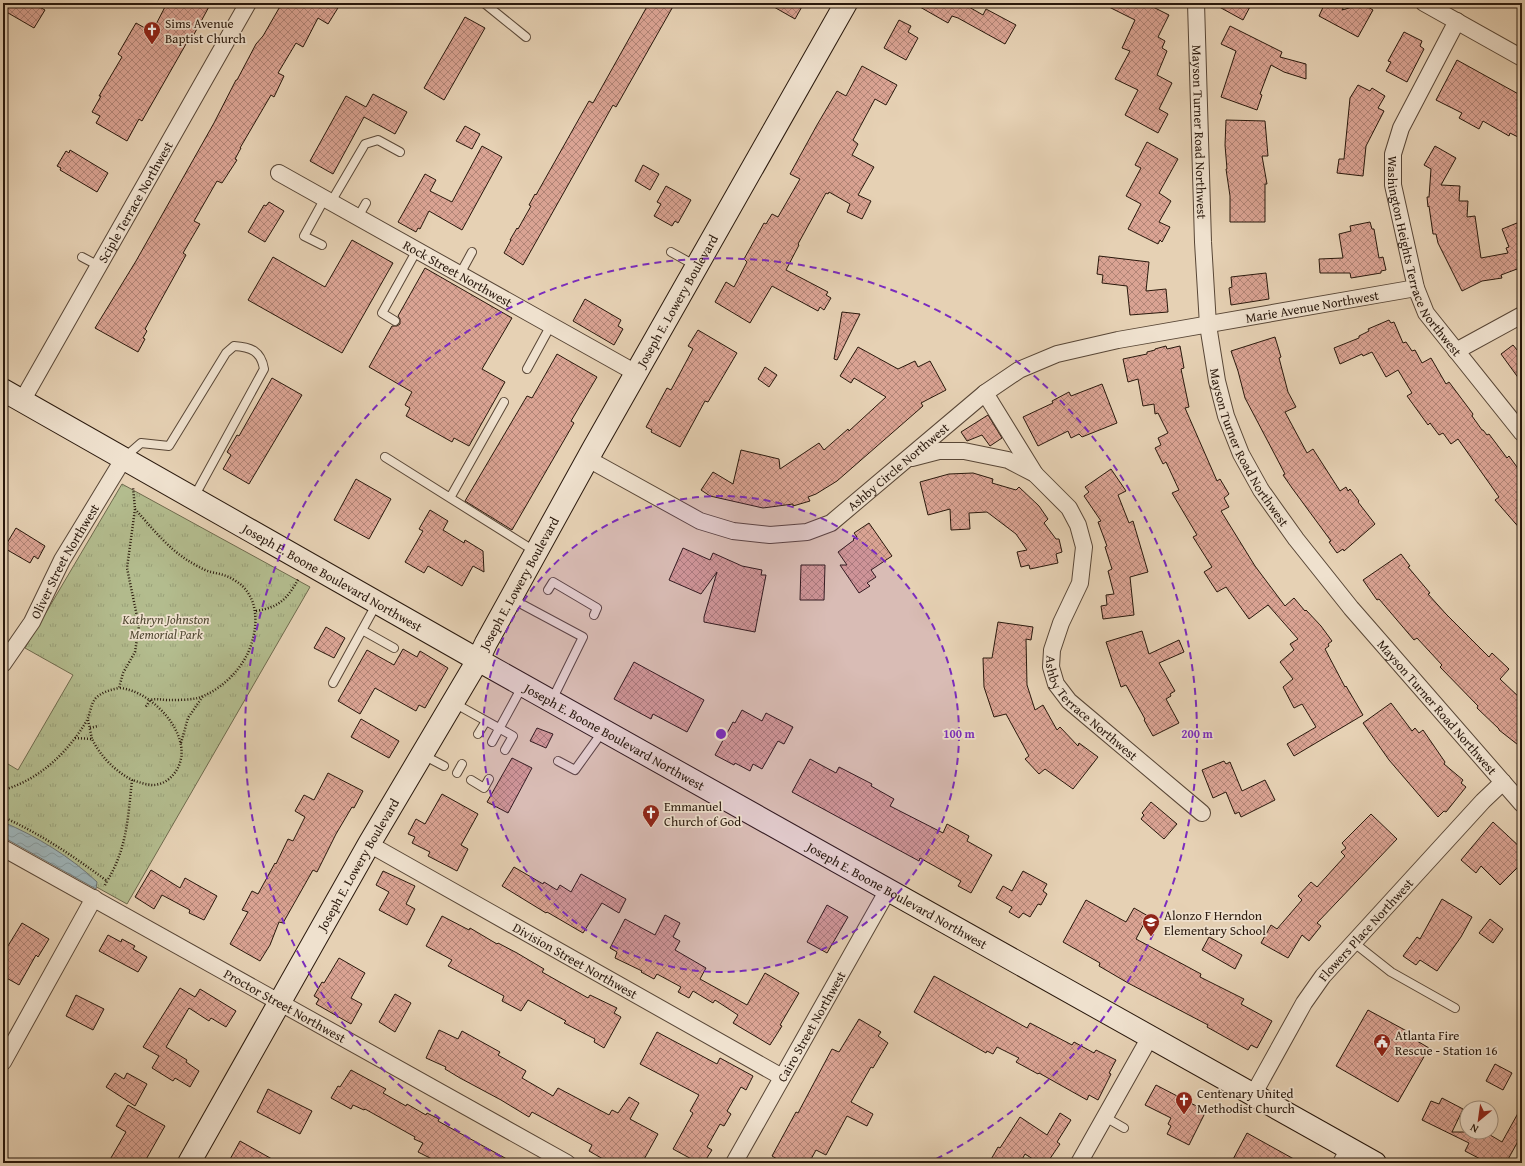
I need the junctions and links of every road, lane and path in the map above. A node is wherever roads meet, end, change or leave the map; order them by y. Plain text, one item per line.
1 (248, 3) edge
2 (484, 3) edge
3 (846, 3) edge
4 (1196, 3) edge
5 (1424, 3) edge
6 (1457, 21) junction
7 (526, 38) dead end
8 (1522, 58) edge
9 (400, 152) dead end
10 (280, 173) dead end
11 (328, 200) junction
12 (322, 245) dead end
13 (417, 250) junction
14 (472, 252) dead end
15 (671, 252) dead end
16 (82, 257) dead end
17 (99, 266) junction
18 (697, 266) junction
19 (460, 274) junction
20 (1416, 288) junction
21 (1522, 315) edge
22 (395, 321) dead end
23 (552, 325) junction
24 (1208, 325) junction
25 (1456, 351) junction
26 (527, 369) dead end
27 (636, 373) junction
28 (3, 390) edge
29 (985, 393) junction
30 (22, 401) junction
31 (504, 402) dead end
32 (1522, 433) edge
33 (385, 457) dead end
34 (124, 458) junction
35 (588, 459) junction
36 (908, 459) junction
37 (1035, 474) junction
38 (134, 488) dead end
39 (194, 498) junction
40 (450, 498) junction
41 (135, 509) junction
42 (537, 553) junction
43 (299, 578) dead end
44 (548, 590) dead end
45 (512, 599) junction
46 (378, 602) junction
47 (256, 611) junction
48 (594, 615) dead end
49 (362, 630) junction
50 (394, 648) dead end
51 (478, 660) junction
52 (3, 664) edge
53 (333, 683) dead end
54 (523, 685) junction
55 (119, 688) junction
56 (203, 696) junction
57 (150, 700) junction
58 (551, 701) junction
59 (453, 702) junction
60 (145, 708) dead end
61 (88, 719) junction
62 (486, 721) junction
63 (98, 726) dead end
64 (90, 728) junction
65 (500, 729) junction
66 (603, 730) junction
67 (478, 734) dead end
68 (75, 738) junction
69 (92, 739) junction
70 (492, 742) dead end
71 (181, 746) junction
72 (505, 750) dead end
73 (422, 754) junction
74 (558, 761) dead end
75 (462, 764) dead end
76 (444, 766) dead end
77 (457, 773) dead end
78 (489, 779) dead end
79 (132, 780) junction
80 (471, 780) dead end
81 (1503, 782) junction
82 (3, 790) edge
83 (1522, 804) edge
84 (1202, 813) dead end
85 (3, 817) edge
86 (369, 844) junction
87 (3, 848) edge
88 (107, 881) junction
89 (888, 890) junction
90 (98, 895) junction
91 (1353, 942) junction
92 (280, 1002) junction
93 (1455, 1008) dead end
94 (1150, 1037) junction
95 (3, 1062) edge
96 (782, 1077) junction
97 (1253, 1095) junction
98 (1105, 1117) junction
99 (1124, 1128) dead end
100 (1345, 1156) edge
101 (189, 1163) edge
102 (567, 1163) edge
103 (734, 1163) edge
104 (1079, 1163) edge
105 (1375, 1163) edge

1 - 17 street, Sciple Terrace Northwest
2 - 7 lane
3 - 18 main road, Joseph E. Lowery Boulevard
4 - 24 street, Mayson Turner Road Northwest
5 - 6 street
6 - 8 street
6 - 20 street, Washington Heights Terrace Northwest
9 - 11 lane
10 - 11 street, Rock Street Northwest
11 - 12 lane
11 - 13 street, Rock Street Northwest
13 - 19 street, Rock Street Northwest
13 - 22 lane
14 - 19 lane
15 - 18 lane
16 - 17 lane
17 - 30 street, Sciple Terrace Northwest
18 - 27 main road, Joseph E. Lowery Boulevard
19 - 23 street, Rock Street Northwest
20 - 24 street, Marie Avenue Northwest
20 - 25 street, Washington Heights Terrace Northwest
21 - 25 street
23 - 26 lane
23 - 27 street, Rock Street Northwest
24 - 29 street, Ashby Circle Northwest
24 - 81 street, Mayson Turner Road Northwest
25 - 32 street, Washington Heights Terrace Northwest
27 - 35 main road, Joseph E. Lowery Boulevard
28 - 30 main road, Joseph E. Boone Boulevard Northwest
29 - 36 street, Ashby Circle Northwest
29 - 37 street, Ashby Terrace Northwest
30 - 34 main road, Joseph E. Boone Boulevard Northwest
31 - 40 lane
33 - 40 lane
34 - 39 main road, Joseph E. Boone Boulevard Northwest
34 - 39 lane
34 - 52 street, Oliver Street Northwest
35 - 36 street, Ashby Circle Northwest
35 - 42 main road, Joseph E. Lowery Boulevard
36 - 37 street, Ashby Terrace Northwest
37 - 84 street, Ashby Terrace Northwest
38 - 41 path
39 - 46 main road, Joseph E. Boone Boulevard Northwest
40 - 42 lane
41 - 47 path
41 - 55 path
42 - 45 main road, Joseph E. Lowery Boulevard
43 - 47 path
44 - 48 lane
45 - 51 main road, Joseph E. Lowery Boulevard
45 - 58 lane
46 - 49 lane
46 - 51 main road, Joseph E. Boone Boulevard Northwest
47 - 56 path
49 - 50 lane
49 - 53 lane
51 - 54 main road, Joseph E. Boone Boulevard Northwest
51 - 59 main road, Joseph E. Lowery Boulevard
54 - 58 main road, Joseph E. Boone Boulevard Northwest
54 - 65 lane
55 - 57 path
55 - 61 path
56 - 57 path
56 - 71 path
57 - 60 path
57 - 71 path
58 - 66 main road, Joseph E. Boone Boulevard Northwest
59 - 62 lane
59 - 73 main road, Joseph E. Lowery Boulevard
61 - 64 path
61 - 68 path
62 - 65 lane
62 - 67 lane
63 - 64 path
64 - 69 path
65 - 70 lane
65 - 72 lane
66 - 74 lane
66 - 89 main road, Joseph E. Boone Boulevard Northwest
68 - 69 path
68 - 82 path
69 - 79 path
71 - 79 path
73 - 76 lane
73 - 86 main road, Joseph E. Lowery Boulevard
75 - 77 lane
78 - 80 lane
79 - 88 path
81 - 83 street, Mayson Turner Road Northwest
81 - 91 street, Flowers Place Northwest
85 - 88 path
86 - 92 main road, Joseph E. Lowery Boulevard
86 - 96 street, Division Street Northwest
87 - 90 street, Proctor Street Northwest
88 - 90 path
89 - 94 main road, Joseph E. Boone Boulevard Northwest
89 - 96 street, Cairo Street Northwest
90 - 92 street, Proctor Street Northwest
90 - 95 street
91 - 93 lane
91 - 97 street, Flowers Place Northwest
92 - 101 main road, Joseph E. Lowery Boulevard
92 - 102 street, Proctor Street Northwest
94 - 97 main road, Joseph E. Boone Boulevard Northwest
94 - 98 street
96 - 103 street, Cairo Street Northwest
97 - 100 main road, Joseph E. Boone Boulevard Northwest
98 - 99 lane
98 - 104 street
100 - 105 main road, Joseph E. Boone Boulevard Northwest

